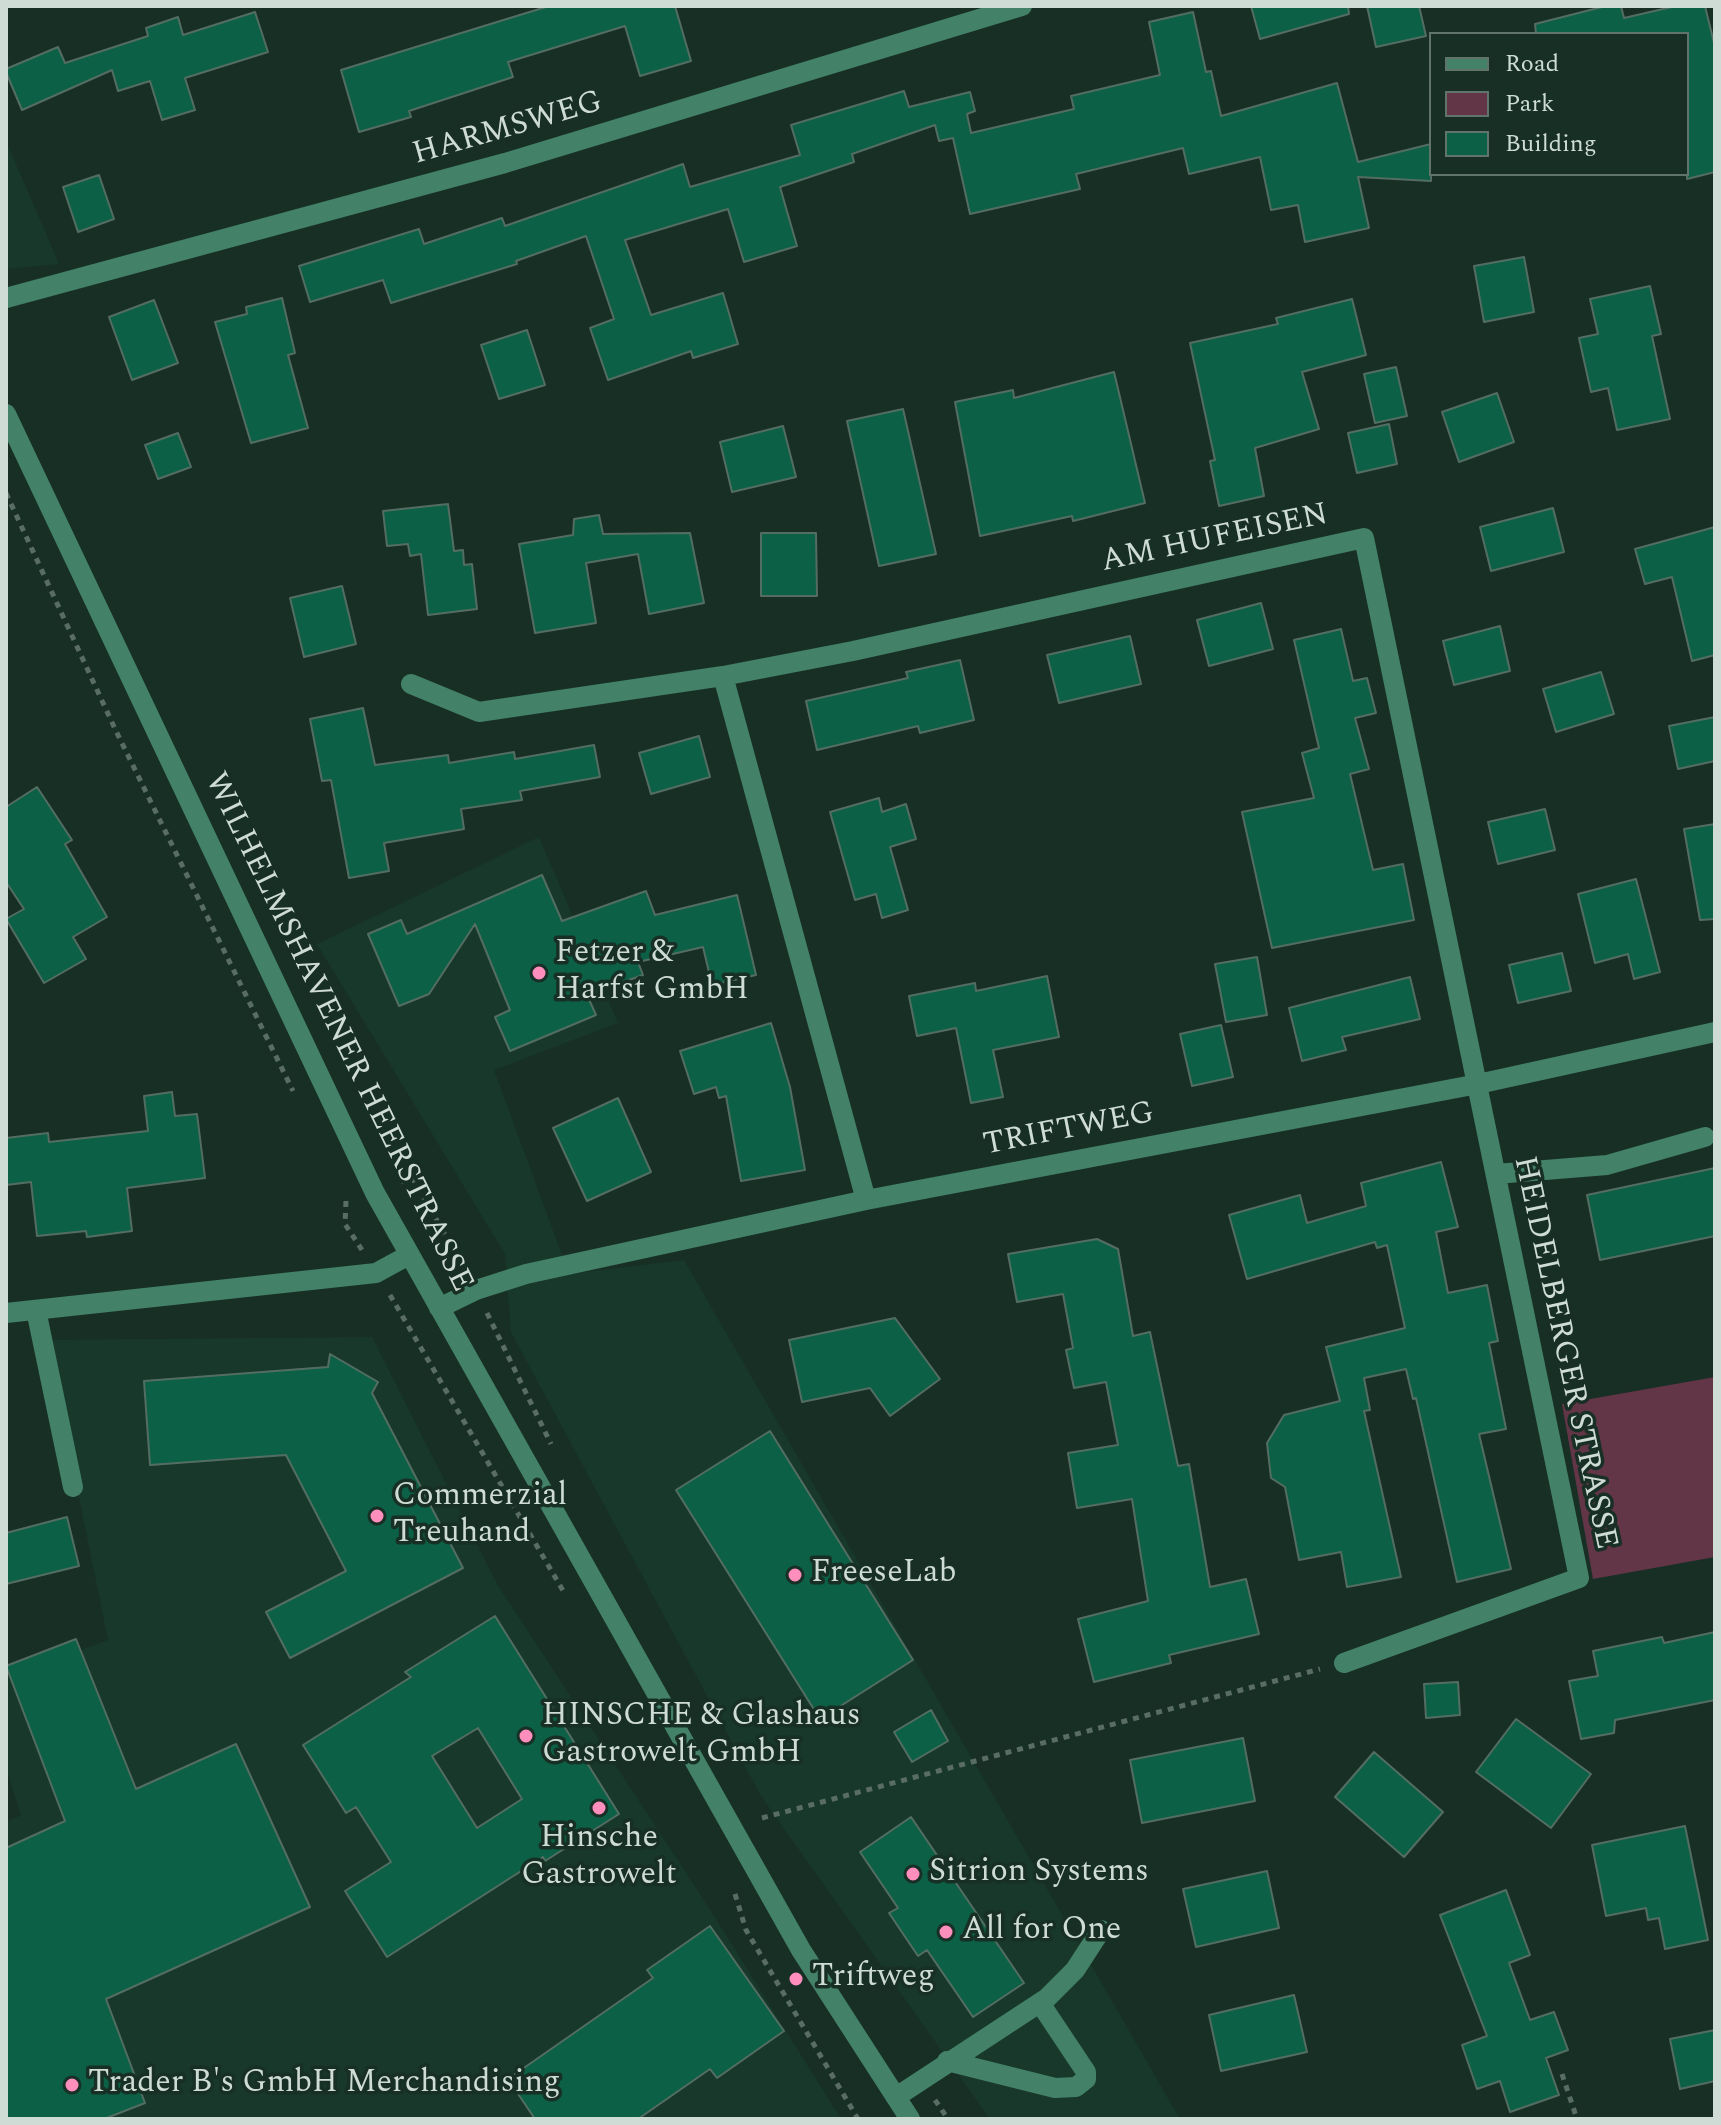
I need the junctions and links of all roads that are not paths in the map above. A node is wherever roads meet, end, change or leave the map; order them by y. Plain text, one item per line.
1 (1022, 6) edge
2 (6, 298) edge
3 (6, 414) edge
4 (723, 676) junction
5 (411, 684) dead end
6 (1715, 1032) edge
7 (1478, 1084) junction
8 (1705, 1137) dead end
9 (1496, 1174) junction
10 (866, 1200) junction
11 (409, 1255) junction
12 (439, 1308) junction
13 (36, 1310) junction
14 (6, 1313) edge
15 (73, 1487) dead end
16 (1344, 1663) road end
17 (1101, 1930) dead end
18 (1040, 2003) junction
19 (947, 2061) junction
20 (896, 2097) junction
21 (910, 2119) edge

1 - 2 street, HARMSWEG
3 - 11 street, WILHELMSHAVENER HEERSTRASSE
4 - 5 street, AM HUFEISEN
4 - 7 street, AM HUFEISEN
4 - 10 street
6 - 7 street, TRIFTWEG
7 - 9 street, HEIDELBERGER STRASSE
7 - 10 street, TRIFTWEG
8 - 9 street
9 - 16 street, HEIDELBERGER STRASSE
10 - 12 street, TRIFTWEG
11 - 12 street, WILHELMSHAVENER HEERSTRASSE
11 - 13 street
12 - 20 street, WILHELMSHAVENER HEERSTRASSE
13 - 14 street
13 - 15 street
17 - 18 street
18 - 19 street
18 - 19 street
19 - 20 street
20 - 21 street, WILHELMSHAVENER HEERSTRASSE

